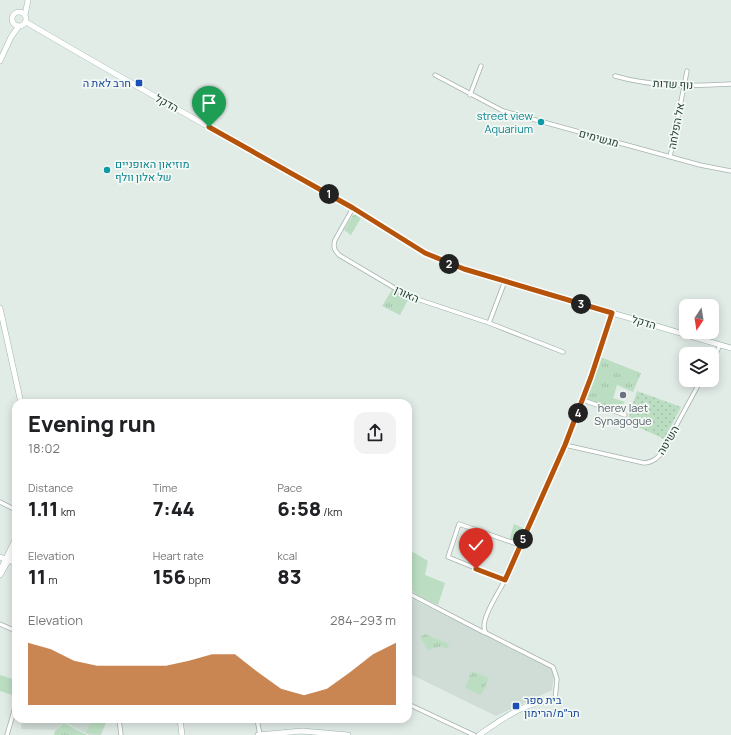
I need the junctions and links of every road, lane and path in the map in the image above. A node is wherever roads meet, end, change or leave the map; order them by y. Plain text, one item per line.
1 (28, 1) edge
2 (19, 12) junction
3 (25, 15) junction
4 (26, 22) junction
5 (17, 24) junction
6 (0, 61) edge
7 (481, 66) dead end
8 (687, 71) dead end
9 (435, 75) dead end
10 (615, 76) dead end
11 (731, 84) edge
12 (684, 86) junction
13 (470, 95) junction
14 (670, 157) junction
15 (731, 171) edge
16 (353, 208) junction
17 (505, 281) junction
18 (0, 308) edge
19 (612, 313) junction
20 (489, 323) junction
21 (720, 345) joint
22 (731, 348) edge
23 (563, 352) dead end
24 (697, 387) edge
25 (20, 399) edge
26 (583, 400) junction
27 (625, 415) dead end
28 (565, 445) junction
29 (0, 502) edge
30 (12, 508) edge
31 (520, 545) junction
32 (12, 546) edge
33 (12, 551) edge
34 (5, 559) edge
35 (0, 571) edge
36 (0, 575) edge
37 (505, 580) junction
38 (412, 595) edge
39 (0, 624) edge
40 (12, 629) edge
41 (486, 633) junction
42 (555, 700) joint
43 (412, 706) edge
44 (12, 718) edge
45 (119, 723) edge
46 (180, 723) edge
47 (258, 723) edge
48 (7, 735) edge
49 (121, 735) edge
50 (182, 735) edge
51 (259, 735) edge
52 (348, 735) edge
53 (474, 735) edge
54 (479, 735) edge

1 - 2 street
1 - 3 street
2 - 3 street
2 - 5 street
3 - 4 street
4 - 5 street
4 - 16 street, הדקל
5 - 6 street
7 - 13 street
8 - 12 street, אל הפלחה
9 - 13 street, מגשימים
10 - 12 street, נוף שדות
11 - 12 street, נוף שדות
12 - 14 street, אל הפלחה
13 - 14 street, מגשימים
14 - 15 street, מגשימים
16 - 17 street, הדקל
16 - 20 street, האורן
17 - 19 street, הדקל
17 - 20 street
18 - 25 street
19 - 21 street, הדקל
19 - 26 street
20 - 23 street
21 - 22 street, הדקל
24 - 28 street, השיטה
26 - 27 street
26 - 28 street
28 - 31 street
29 - 30 street
31 - 37 street
31 - 37 street
32 - 34 street
33 - 34 street
34 - 35 street
34 - 36 street
37 - 41 street
38 - 41 street
39 - 40 street
41 - 42 street
42 - 54 street
43 - 53 street
44 - 48 street
45 - 49 street
46 - 50 street
47 - 51 street
51 - 52 street

